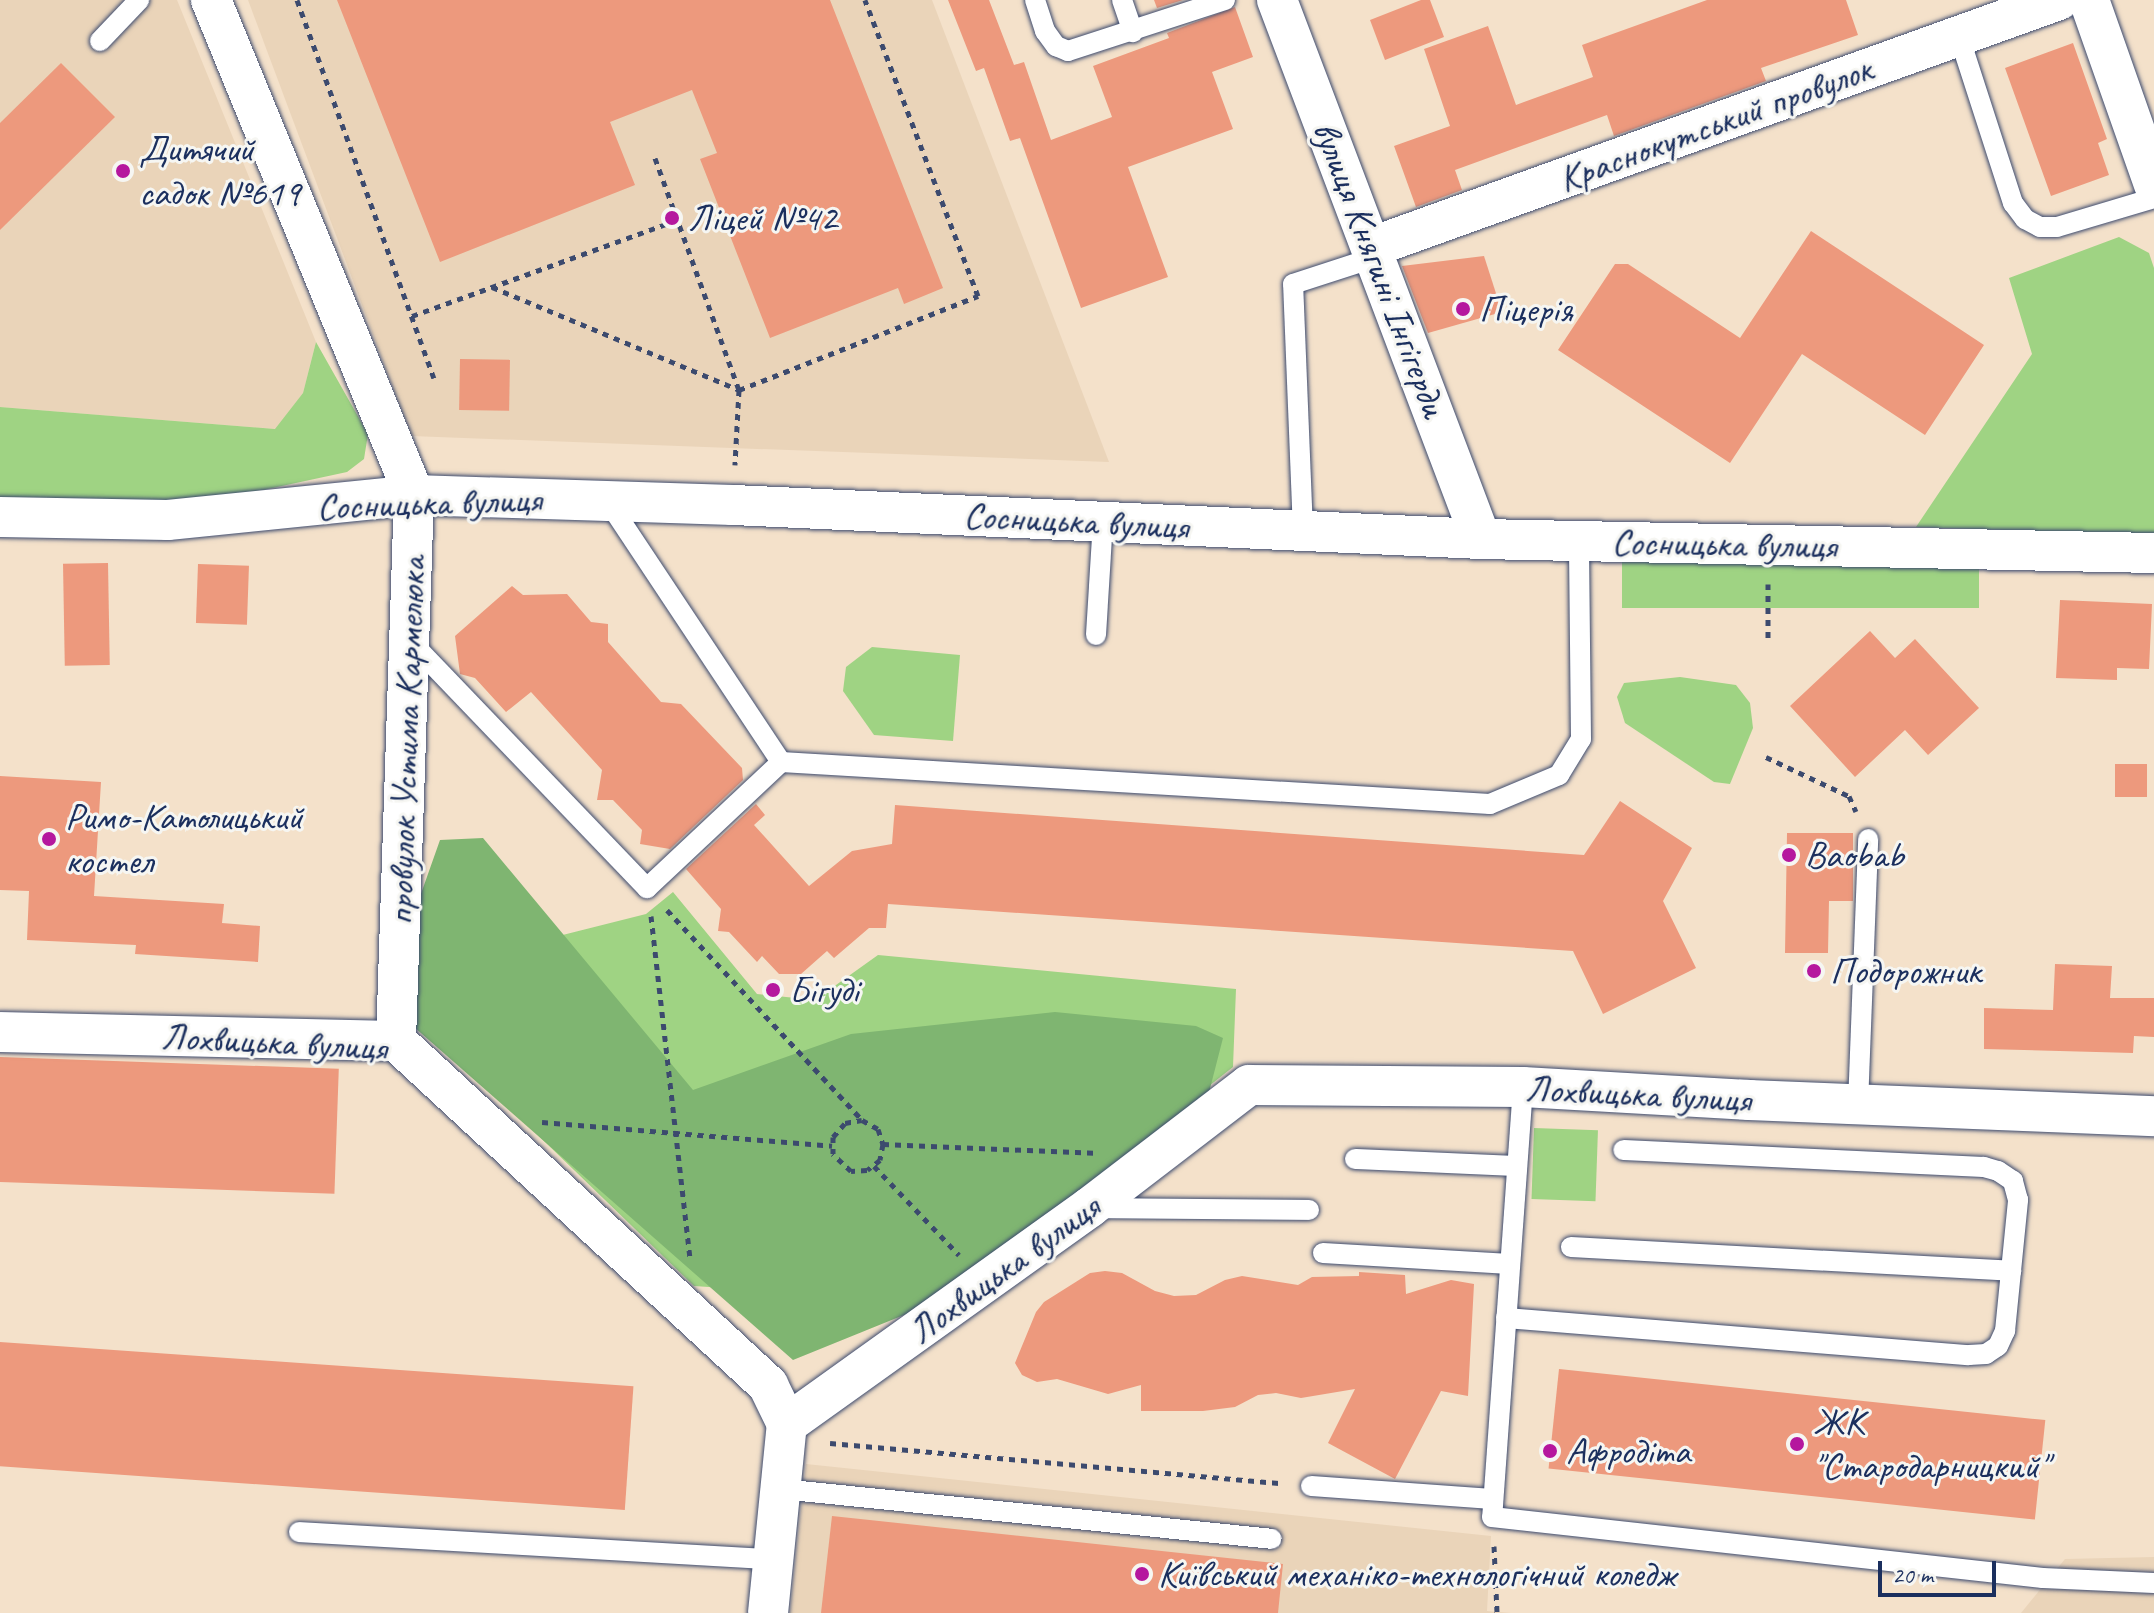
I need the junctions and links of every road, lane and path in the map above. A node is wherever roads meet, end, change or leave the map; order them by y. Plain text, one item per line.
1 (139, 0) edge
2 (211, 0) edge
3 (297, 0) edge
4 (865, 0) edge
5 (1035, 0) edge
6 (1122, 0) edge
7 (1225, 0) edge
8 (1277, 0) edge
9 (2059, 0) edge
10 (2089, 0) edge
11 (1133, 32) junction
12 (1959, 36) junction
13 (100, 41) dead end
14 (2145, 128) edge
15 (655, 158) dead end
16 (2154, 185) edge
17 (2154, 198) edge
18 (677, 220) junction
19 (1374, 252) junction
20 (492, 287) junction
21 (412, 316) junction
22 (434, 378) dead end
23 (739, 390) junction
24 (735, 465) dead end
25 (414, 495) junction
26 (607, 500) junction
27 (0, 517) edge
28 (1103, 522) junction
29 (1303, 531) junction
30 (1481, 539) junction
31 (1579, 542) junction
32 (1768, 543) junction
33 (2154, 553) edge
34 (1096, 635) dead end
35 (411, 642) junction
36 (1768, 643) dead end
37 (1766, 757) dead end
38 (781, 762) junction
39 (1868, 839) joint
40 (647, 888) junction
41 (0, 1032) edge
42 (396, 1041) junction
43 (1523, 1087) junction
44 (1858, 1105) junction
45 (2154, 1116) edge
46 (862, 1120) junction
47 (539, 1122) dead end
48 (675, 1130) junction
49 (883, 1144) junction
50 (832, 1146) junction
51 (1623, 1150) dead end
52 (1097, 1153) dead end
53 (1355, 1159) dead end
54 (874, 1166) junction
55 (1517, 1166) junction
56 (1090, 1207) junction
57 (1309, 1210) dead end
58 (1571, 1247) dead end
59 (1323, 1253) dead end
60 (1510, 1264) junction
61 (2011, 1271) junction
62 (985, 1283) junction
63 (1506, 1318) junction
64 (697, 1320) junction
65 (787, 1432) junction
66 (1311, 1486) joint
67 (781, 1489) junction
68 (1492, 1508) junction
69 (299, 1532) dead end
70 (1271, 1539) dead end
71 (773, 1559) junction
72 (2154, 1583) edge
73 (768, 1613) edge
74 (1497, 1613) edge

1 - 13 lane
2 - 25 street, провулок Устима Кармелюка
3 - 21 path
4 - 23 path
5 - 11 lane
6 - 11 lane
7 - 11 lane
8 - 19 street, вулиця Княгині Інгігерди
9 - 12 street, Краснокутський провулок
10 - 14 street
12 - 17 lane
12 - 19 street, Краснокутський провулок
14 - 16 street
15 - 18 path
18 - 20 path
18 - 23 path
19 - 29 lane
19 - 30 street, вулиця Княгині Інгігерди
20 - 21 path
20 - 23 path
21 - 22 path
23 - 24 path
25 - 26 street, Сосницька вулиця
25 - 27 street, Сосницька вулиця
25 - 35 street, провулок Устима Кармелюка
26 - 28 street, Сосницька вулиця
26 - 38 lane
28 - 29 street, Сосницька вулиця
28 - 34 lane
29 - 30 street, Сосницька вулиця
30 - 31 street, Сосницька вулиця
31 - 32 street, Сосницька вулиця
31 - 38 lane
32 - 33 street, Сосницька вулиця
32 - 36 path
35 - 40 lane
35 - 42 street, провулок Устима Кармелюка
37 - 39 path
38 - 40 lane
39 - 44 lane
40 - 46 path
40 - 48 path
41 - 42 street, Лохвицька вулиця
42 - 64 street, Лохвицька вулиця
43 - 44 street, Лохвицька вулиця
43 - 55 lane
43 - 56 street, Лохвицька вулиця
44 - 45 street, Лохвицька вулиця
46 - 49 path
46 - 50 path
47 - 48 path
48 - 50 path
48 - 64 path
49 - 52 path
49 - 54 path
50 - 54 path
51 - 61 lane
53 - 55 lane
54 - 62 path
55 - 60 lane
56 - 57 lane
56 - 62 street, Лохвицька вулиця
58 - 61 lane
59 - 60 lane
60 - 63 lane
61 - 63 lane
62 - 65 street, Лохвицька вулиця
63 - 68 lane
64 - 65 street, Лохвицька вулиця
65 - 66 path
65 - 67 street
66 - 68 lane
67 - 70 lane
67 - 71 street
68 - 72 lane
68 - 74 path
69 - 71 lane
71 - 73 street

